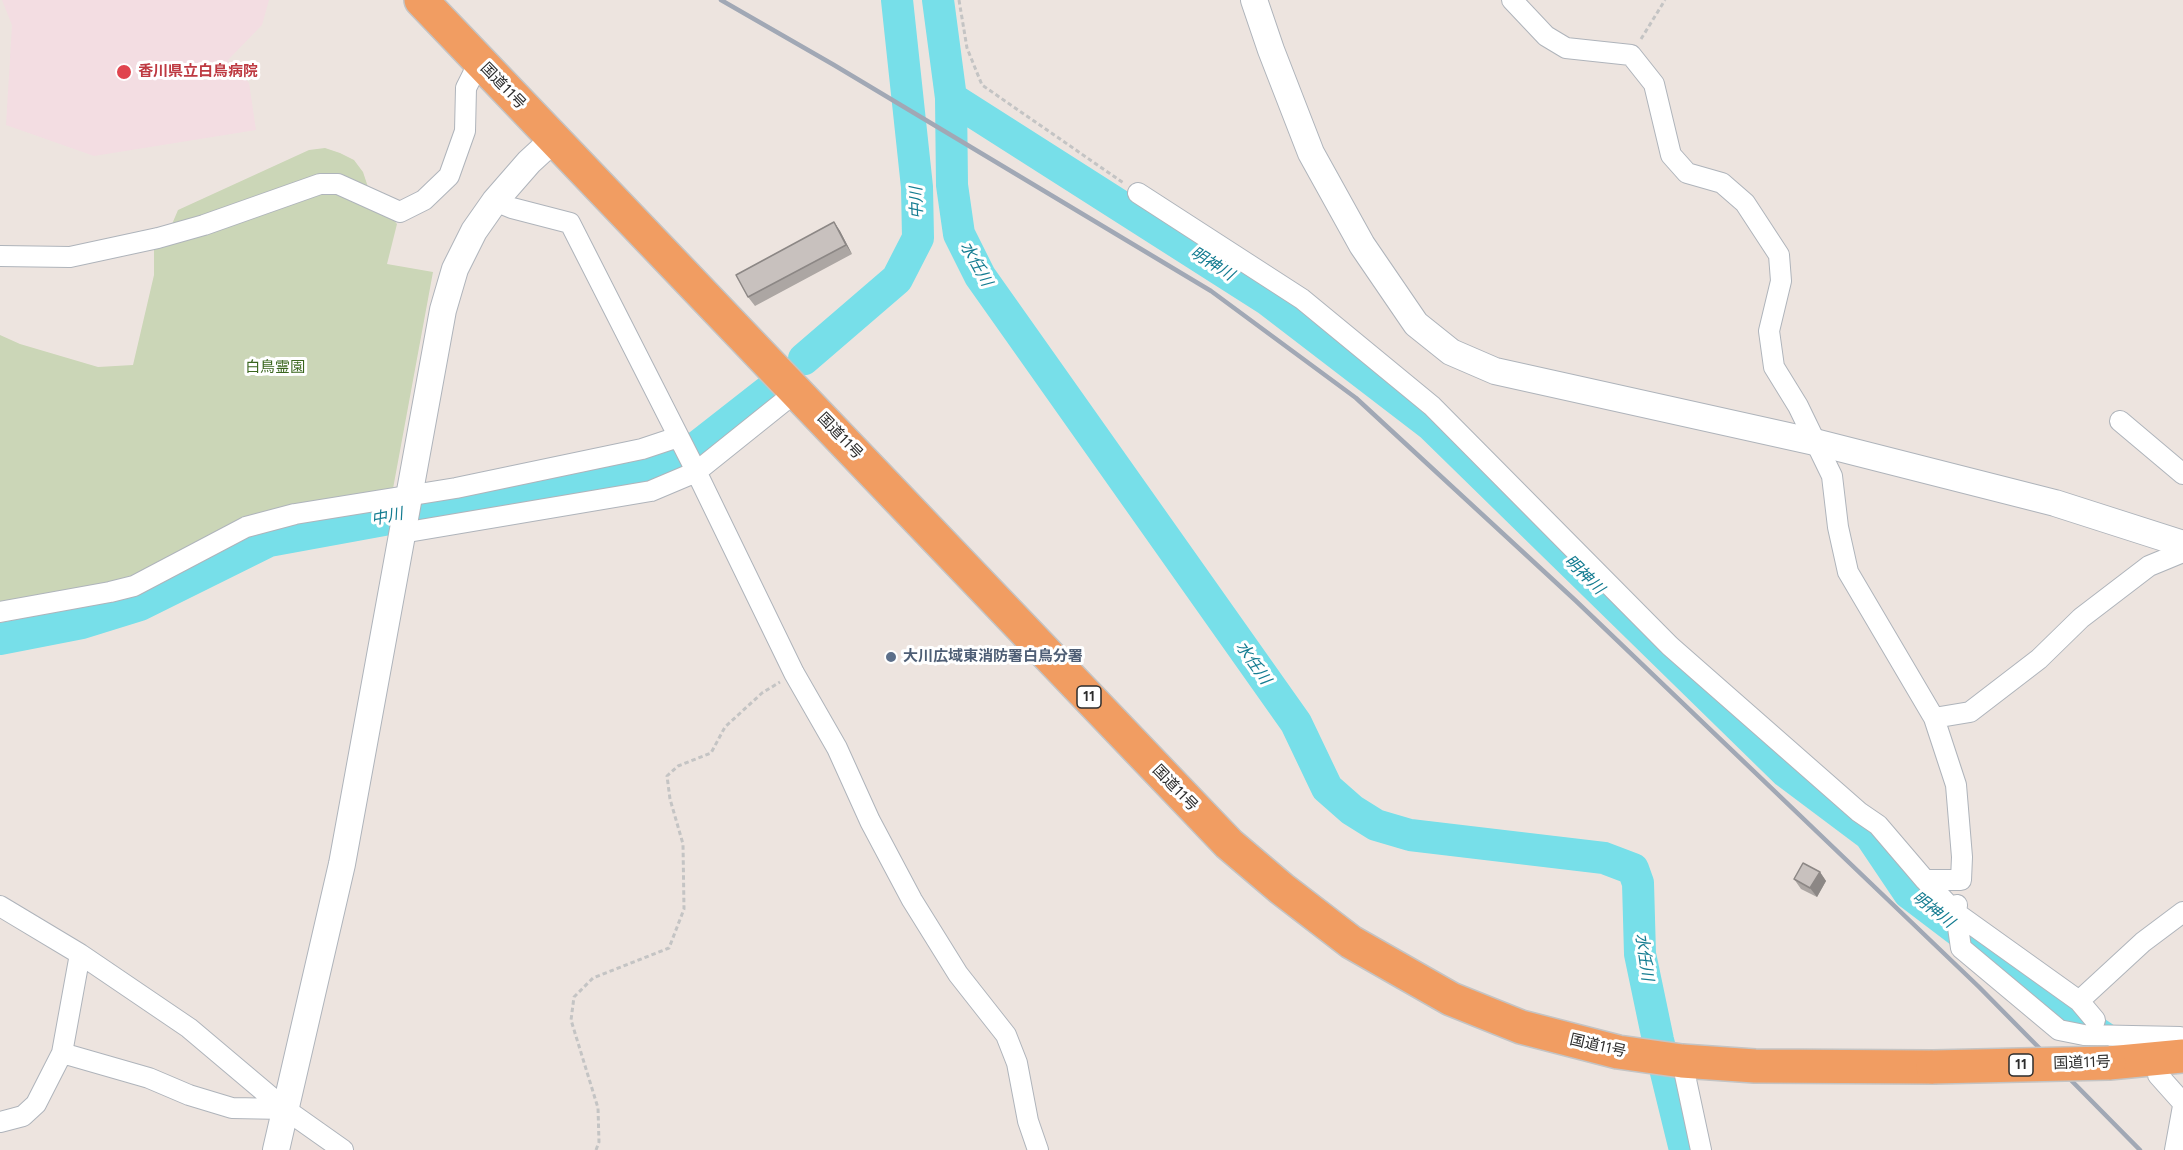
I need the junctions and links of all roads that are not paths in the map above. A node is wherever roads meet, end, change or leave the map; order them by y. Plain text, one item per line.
1 (421, 0) edge
2 (1254, 0) edge
3 (1512, 0) edge
4 (479, 62) junction
5 (554, 139) junction
6 (1138, 193) road end
7 (495, 201) junction
8 (0, 256) edge
9 (797, 391) junction
10 (2120, 421) dead end
11 (678, 437) junction
12 (1815, 442) junction
13 (695, 469) junction
14 (2183, 474) edge
15 (409, 495) junction
16 (402, 533) junction
17 (2183, 544) edge
18 (2183, 552) edge
19 (0, 612) edge
20 (1934, 718) junction
21 (1925, 880) junction
22 (1961, 880) junction
23 (0, 906) edge
24 (2183, 912) edge
25 (1956, 913) junction
26 (80, 954) junction
27 (2079, 1001) junction
28 (2095, 1020) dead end
29 (62, 1053) junction
30 (1682, 1061) junction
31 (2175, 1062) edge
32 (2183, 1104) edge
33 (285, 1109) junction
34 (0, 1122) edge
35 (276, 1150) edge
36 (343, 1150) edge
37 (1038, 1150) edge
38 (1701, 1150) edge
39 (2175, 1150) edge

1 - 4 highway, 国道11号 / 11
2 - 12 street
3 - 12 street
4 - 5 highway, 国道11号 / 11
4 - 8 street
5 - 7 street
5 - 9 highway, 国道11号 / 11
6 - 21 street
7 - 11 street
7 - 15 street
9 - 13 street
9 - 30 highway, 国道11号 / 11
10 - 14 street
11 - 13 street
11 - 15 street
12 - 17 street
12 - 20 street
13 - 16 street
13 - 37 street
15 - 16 street
15 - 19 street
16 - 33 street
18 - 20 street
20 - 22 street
21 - 22 street
21 - 25 street
22 - 25 street
23 - 26 street
24 - 27 street
25 - 27 street
25 - 31 street
26 - 29 street
26 - 33 street
27 - 28 street
29 - 33 street
29 - 34 street
30 - 31 highway, 国道11号 / 11, bridge
30 - 38 street
31 - 32 street
32 - 39 street
33 - 35 street
33 - 36 street

